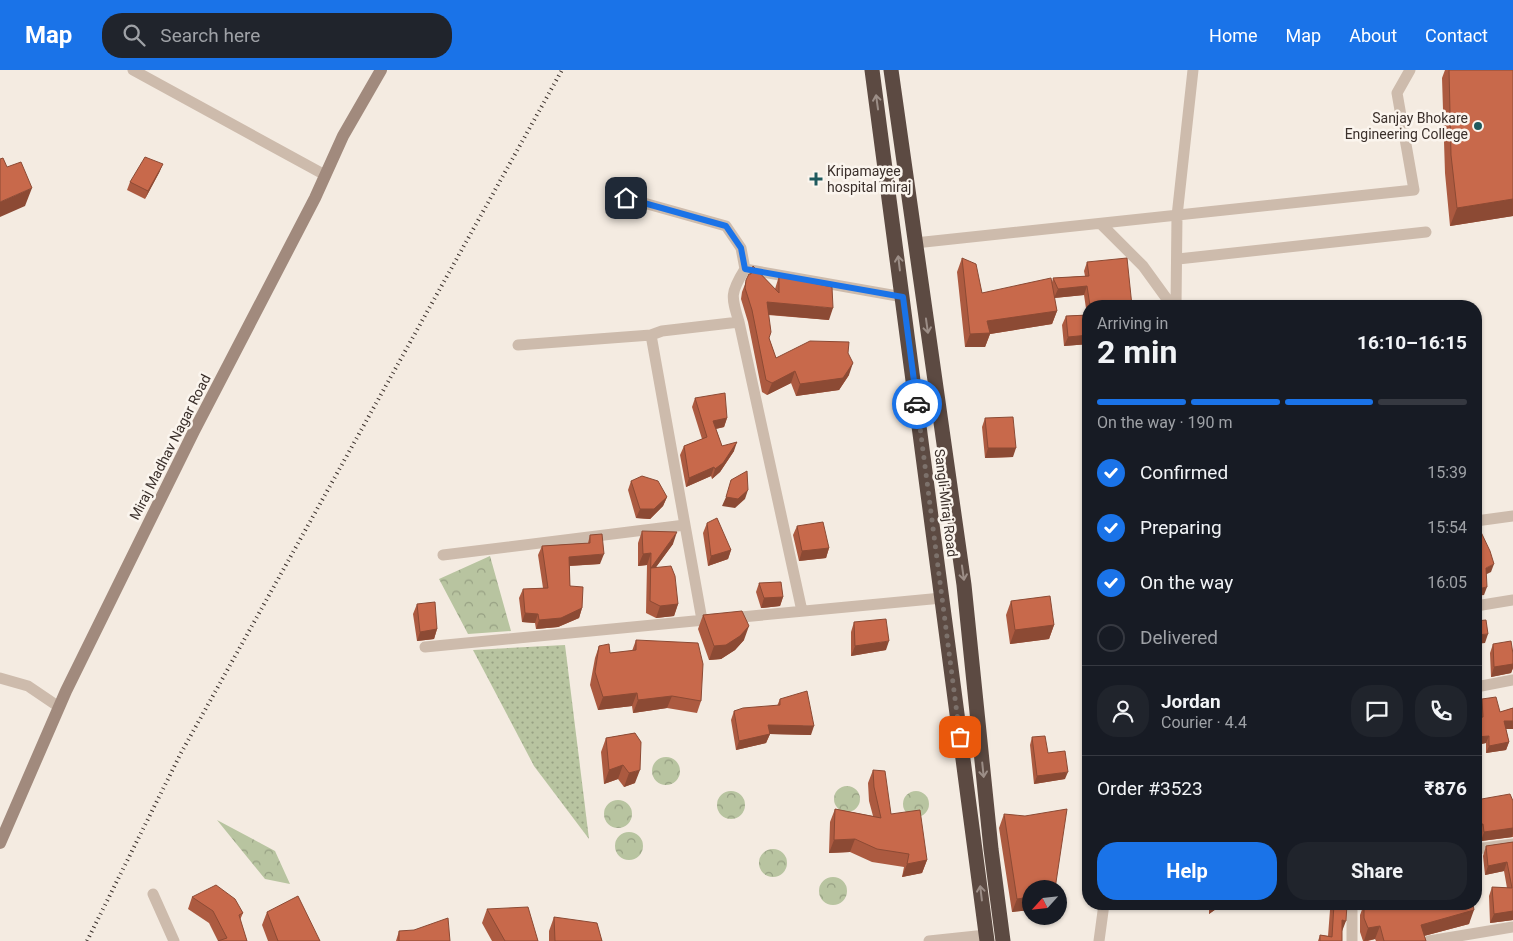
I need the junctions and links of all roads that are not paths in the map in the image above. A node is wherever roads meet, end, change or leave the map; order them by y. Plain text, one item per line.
1 (133, 70) edge
2 (381, 70) edge
3 (872, 70) edge
4 (892, 70) edge
5 (1193, 70) edge
6 (1410, 70) edge
7 (325, 175) junction
8 (626, 198) dead end
9 (1177, 216) junction
10 (1101, 224) junction
11 (1426, 232) dead end
12 (915, 243) junction
13 (1178, 259) junction
14 (745, 269) junction
15 (903, 297) junction
16 (1168, 300) edge
17 (1176, 300) edge
18 (739, 322) junction
19 (651, 335) junction
20 (518, 345) dead end
21 (1513, 516) edge
22 (1482, 520) edge
23 (685, 525) junction
24 (443, 555) dead end
25 (942, 598) junction
26 (1513, 600) edge
27 (1482, 605) edge
28 (802, 612) junction
29 (702, 620) junction
30 (425, 647) dead end
31 (0, 678) edge
32 (1513, 680) edge
33 (1482, 686) edge
34 (59, 707) junction
35 (0, 843) edge
36 (1513, 844) edge
37 (1482, 848) edge
38 (153, 894) dead end
39 (1103, 910) edge
40 (1352, 910) edge
41 (1513, 927) edge
42 (986, 938) edge
43 (174, 941) edge
44 (929, 941) edge
45 (1003, 941) edge
46 (1099, 941) edge
47 (1352, 941) edge
48 (1429, 941) edge

1 - 7 street
2 - 7 street, Miraj Madhav Nagar Road
15 -> 3 highway, Sangli-Miraj Road
4 - 12 highway, Sangli-Miraj Road
5 - 9 street
6 - 9 street
7 - 34 street, Miraj Madhav Nagar Road
8 - 14 street
9 - 10 street
9 - 13 street
10 - 12 street
10 - 16 street
11 - 13 street
12 -> 45 highway, Sangli-Miraj Road
13 - 17 street
14 - 15 street
14 - 18 street
15 - 25 highway, Sangli-Miraj Road
18 - 19 street
18 - 28 street
19 - 20 street
19 - 23 street
21 - 22 street
23 - 24 street
23 - 29 street
25 - 28 street
42 -> 25 highway, Sangli-Miraj Road
26 - 27 street
28 - 29 street
29 - 30 street
31 - 34 street
32 - 33 street
34 - 35 street, Miraj Madhav Nagar Road
36 - 37 street
38 - 43 street
39 - 46 street
40 - 47 street
41 - 48 street
42 - 44 street

